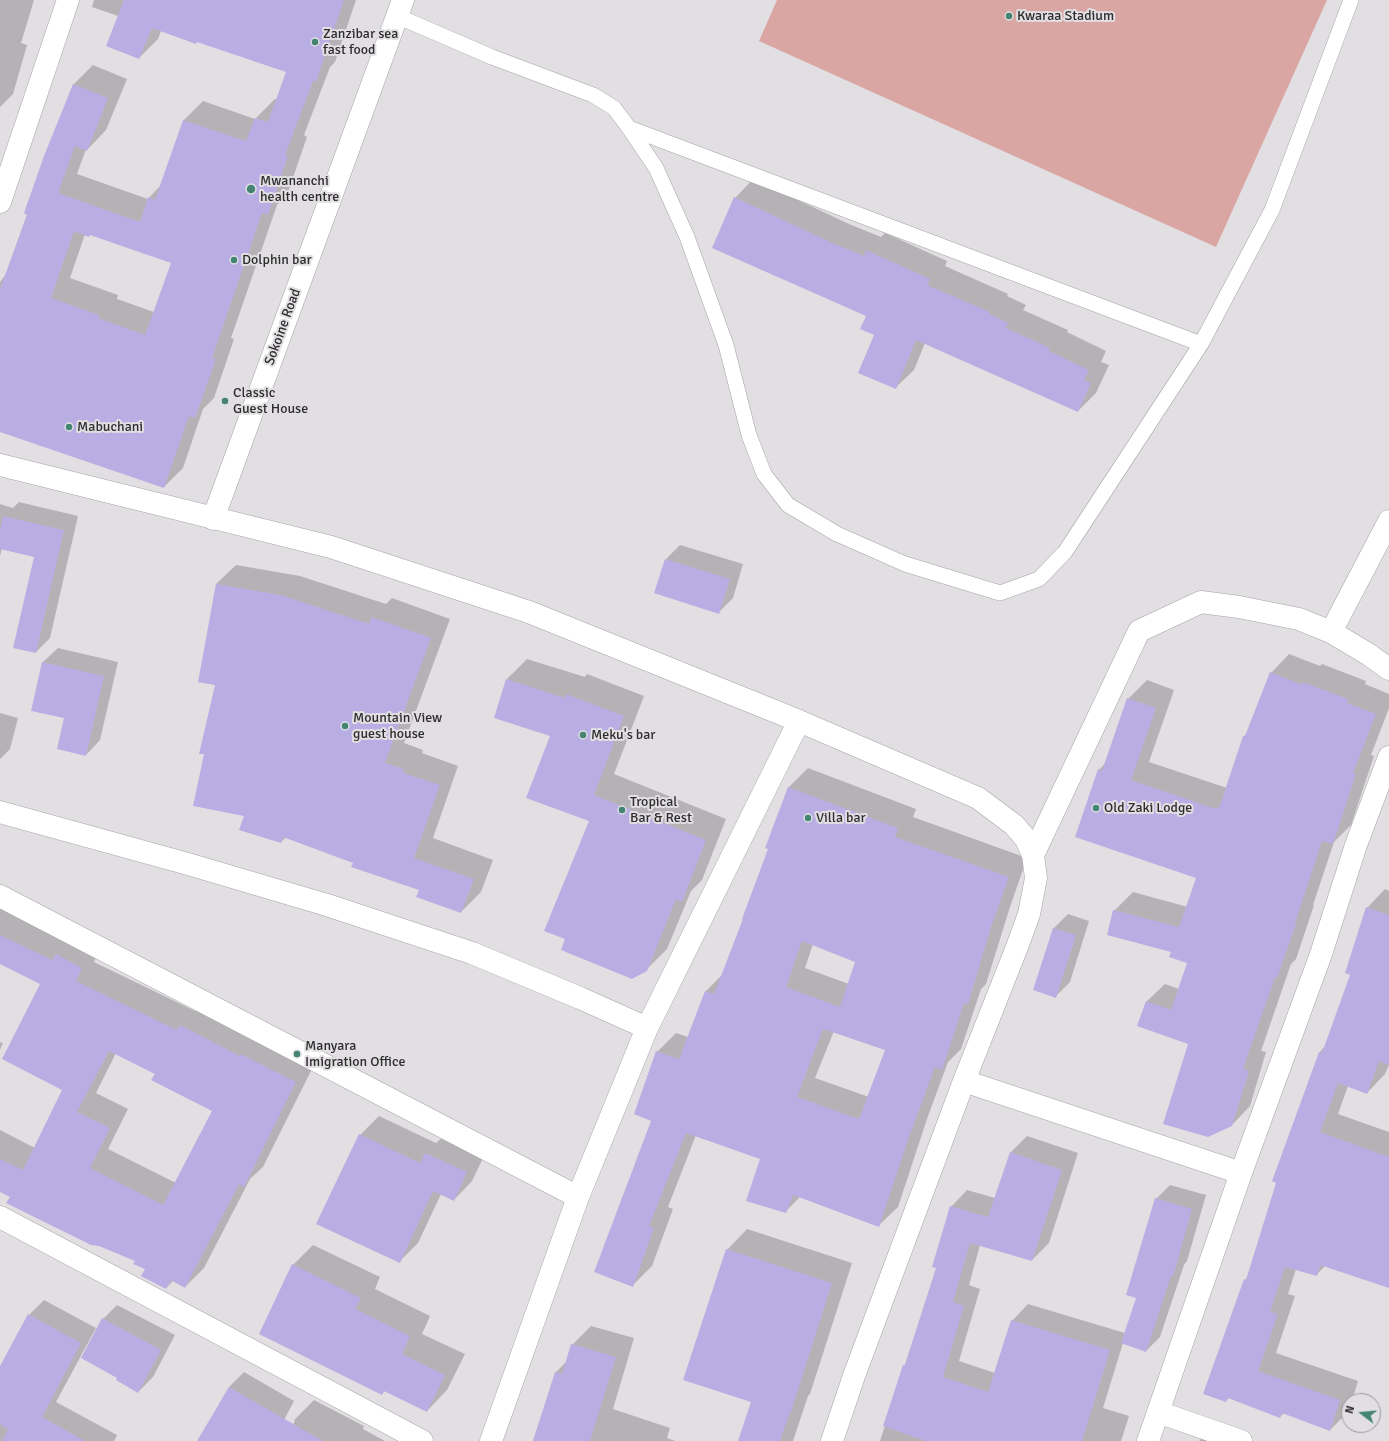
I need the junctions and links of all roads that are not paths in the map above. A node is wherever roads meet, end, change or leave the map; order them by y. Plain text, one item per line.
1 (68, 0) edge
2 (1351, 0) edge
3 (400, 8) edge
4 (629, 128) junction
5 (5, 169) edge
6 (0, 202) edge
7 (1201, 344) junction
8 (0, 466) edge
9 (213, 519) junction
10 (1389, 521) edge
11 (1331, 632) junction
12 (1389, 669) edge
13 (799, 721) junction
14 (1389, 757) edge
15 (0, 812) edge
16 (1033, 855) junction
17 (0, 896) edge
18 (647, 1028) junction
19 (964, 1080) junction
20 (1241, 1172) junction
21 (578, 1197) junction
22 (0, 1217) edge
23 (1158, 1412) junction
24 (422, 1441) edge
25 (491, 1441) edge
26 (832, 1441) edge
27 (1148, 1441) edge
28 (1241, 1441) edge

1 - 5 street
2 - 7 lane
3 - 4 lane
3 - 9 street, Sokoine Road
4 - 7 lane
4 - 7 lane
5 - 6 street
8 - 9 street
9 - 13 street
10 - 11 street
11 - 12 street
11 - 16 street
13 - 16 street
13 - 18 street
14 - 20 street
15 - 18 street
16 - 19 street
17 - 21 street
18 - 21 street
19 - 20 street
19 - 26 street
20 - 23 street
21 - 25 street
22 - 24 street
23 - 27 street
23 - 28 street

